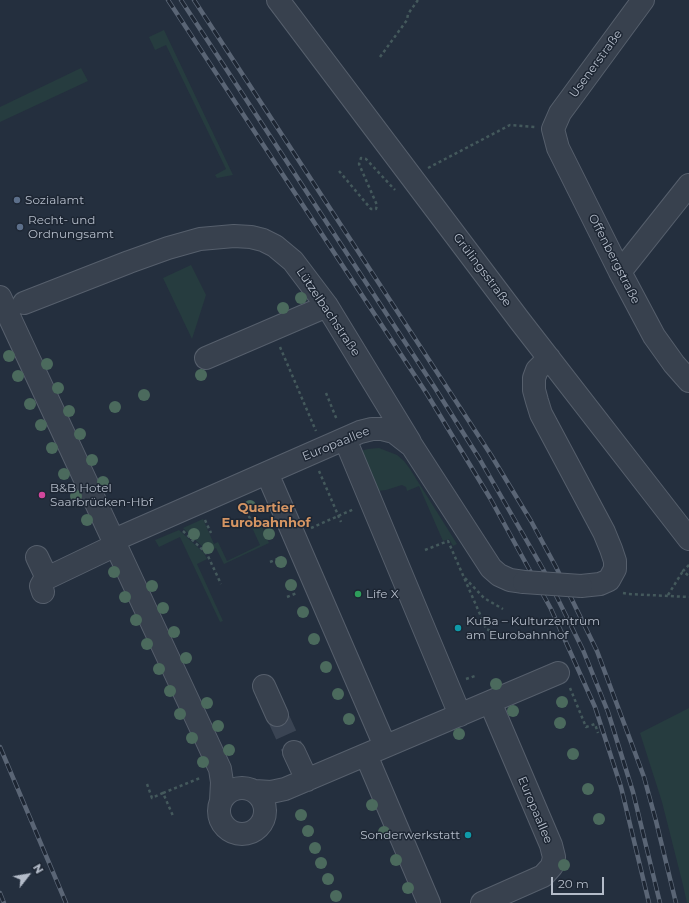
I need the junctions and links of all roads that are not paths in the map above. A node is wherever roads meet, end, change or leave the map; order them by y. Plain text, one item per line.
1 (278, 0) edge
2 (644, 0) edge
3 (553, 129) joint
4 (689, 185) edge
5 (620, 272) junction
6 (0, 298) edge
7 (24, 303) dead end
8 (327, 306) junction
9 (206, 358) dead end
10 (549, 358) junction
11 (689, 381) edge
12 (342, 432) junction
13 (412, 446) junction
14 (267, 473) junction
15 (689, 539) edge
16 (115, 543) junction
17 (37, 557) dead end
18 (558, 673) road end
19 (264, 686) dead end
20 (490, 702) junction
21 (277, 714) tunnel mouth
22 (460, 715) junction
23 (376, 750) junction
24 (294, 752) tunnel mouth
25 (220, 769) junction
26 (307, 780) junction
27 (249, 789) junction
28 (285, 789) junction
29 (221, 801) junction
30 (265, 816) junction
31 (488, 902) edge
32 (429, 903) edge

1 - 10 street, Grülingsstraße
2 - 3 street, Usenerstraße
3 - 5 street, Offenbergstraße
4 - 5 street
5 - 11 street, Offenbergstraße
6 - 16 street
7 - 8 street, Lützelbachstraße
8 - 9 street
8 - 13 street, Lützelbachstraße
10 - 13 street, Europaallee, bridge
10 - 15 street, Grülingsstraße
12 - 13 street, Europaallee
12 - 14 street, Europaallee
12 - 22 street
14 - 16 street, Europaallee
14 - 23 street
16 - 17 street, Europaallee
16 - 25 street
18 - 20 street
19 - 21 street
20 - 22 street
20 - 31 street, Europaallee
22 - 23 street
23 - 26 street
23 - 32 street
24 - 26 street
25 - 27 street
25 - 29 street
26 - 28 street
27 - 28 street
27 - 29 street
27 - 30 street
28 - 30 street
29 - 30 street

